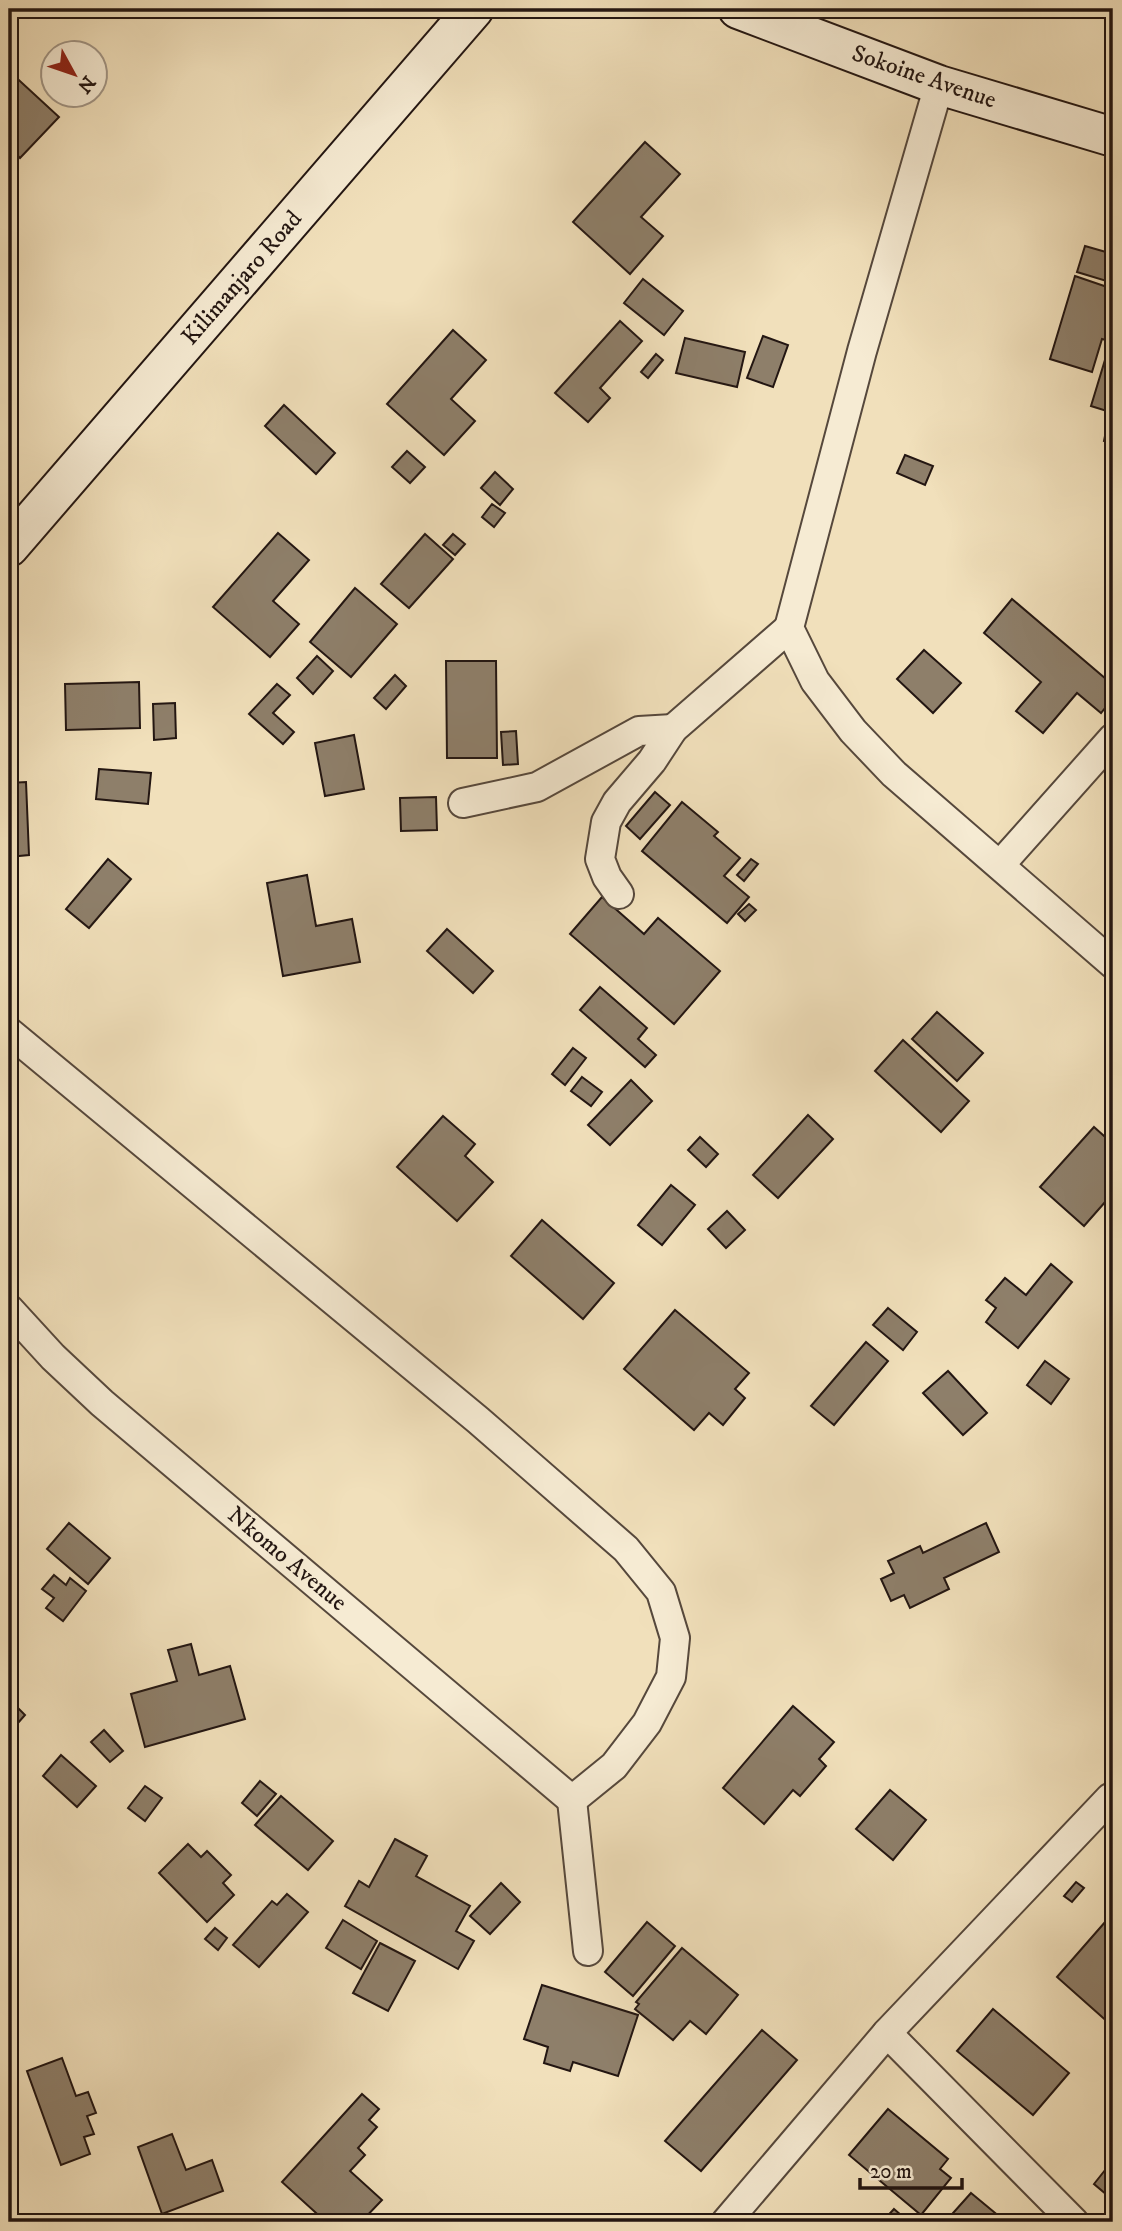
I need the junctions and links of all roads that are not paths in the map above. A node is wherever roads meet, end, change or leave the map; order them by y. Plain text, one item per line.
1 (474, 9) edge
2 (738, 9) edge
3 (939, 85) junction
4 (1113, 137) edge
5 (9, 547) edge
6 (789, 628) junction
7 (673, 729) junction
8 (1113, 738) edge
9 (463, 803) dead end
10 (1000, 865) junction
11 (619, 894) dead end
12 (1113, 964) edge
13 (9, 1032) edge
14 (9, 1309) edge
15 (1110, 1798) dead end
16 (572, 1800) junction
17 (588, 1951) dead end
18 (887, 2033) junction
19 (726, 2222) edge
20 (1074, 2222) edge

1 - 5 main road, Kilimanjaro Road
2 - 3 main road, Sokoine Avenue
3 - 4 main road, Sokoine Avenue
3 - 6 street
6 - 7 street
6 - 10 street
7 - 9 street
7 - 11 street
8 - 10 street
10 - 12 street
13 - 16 street
14 - 16 street, Nkomo Avenue
15 - 18 street
16 - 17 street
18 - 19 street
18 - 20 street

